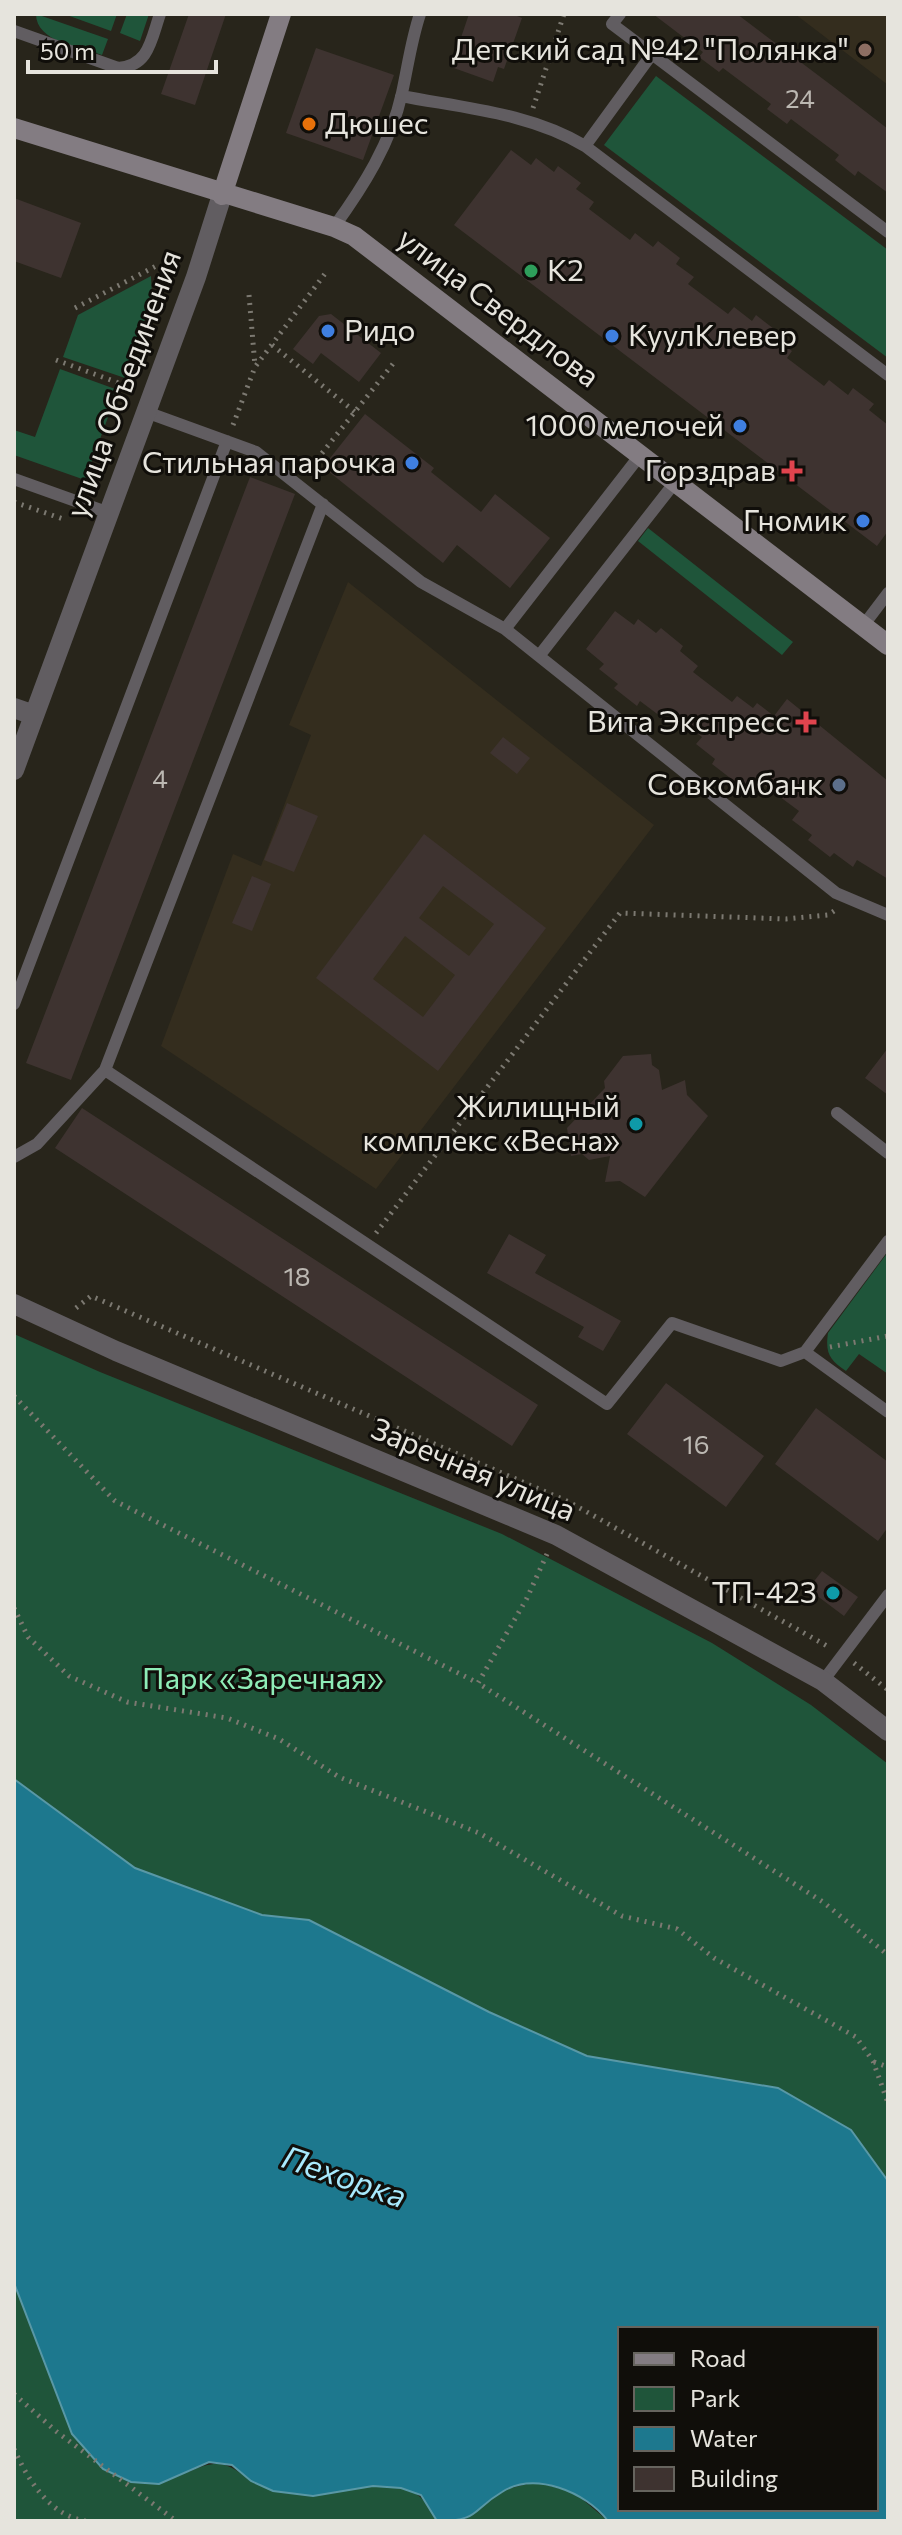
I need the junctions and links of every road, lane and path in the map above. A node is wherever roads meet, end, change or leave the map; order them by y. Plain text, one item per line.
1 (160, 14) edge
2 (281, 14) edge
3 (420, 14) edge
4 (564, 14) edge
5 (620, 14) edge
6 (14, 31) edge
7 (652, 54) junction
8 (401, 96) junction
9 (529, 120) junction
10 (14, 128) edge
11 (585, 146) junction
12 (222, 195) junction
13 (334, 227) junction
14 (888, 232) edge
15 (158, 265) dead end
16 (327, 271) dead end
17 (249, 295) dead end
18 (75, 308) dead end
19 (271, 345) junction
20 (56, 360) dead end
21 (396, 360) dead end
22 (255, 367) junction
23 (888, 375) edge
24 (127, 386) dead end
25 (146, 412) junction
26 (355, 412) junction
27 (227, 441) junction
28 (641, 454) junction
29 (14, 479) edge
30 (676, 481) junction
31 (297, 484) junction
32 (14, 502) edge
33 (323, 504) junction
34 (109, 513) junction
35 (77, 524) dead end
36 (888, 593) edge
37 (863, 626) junction
38 (505, 629) junction
39 (888, 645) edge
40 (539, 656) junction
41 (14, 708) edge
42 (34, 715) junction
43 (14, 770) edge
44 (848, 900) junction
45 (888, 915) edge
46 (14, 1004) edge
47 (105, 1070) junction
48 (837, 1113) dead end
49 (888, 1153) edge
50 (14, 1157) edge
51 (888, 1241) edge
52 (368, 1243) junction
53 (14, 1304) edge
54 (56, 1324) junction
55 (888, 1336) edge
56 (805, 1352) junction
57 (14, 1396) edge
58 (888, 1412) edge
59 (556, 1535) junction
60 (888, 1595) edge
61 (14, 1608) edge
62 (843, 1655) junction
63 (823, 1681) junction
64 (478, 1683) junction
65 (888, 1690) edge
66 (888, 1731) edge
67 (888, 1955) edge
68 (873, 2061) junction
69 (888, 2067) edge
70 (888, 2103) edge
71 (14, 2394) edge
72 (14, 2449) edge
73 (68, 2520) edge
74 (86, 2521) edge
75 (176, 2521) edge

1 - 6 lane
2 - 12 main road, улица Объединения
3 - 8 lane
4 - 9 path
5 - 7 lane
7 - 11 lane
7 - 14 lane
8 - 9 lane
8 - 13 lane
9 - 11 lane
10 - 12 main road, улица Свердлова
11 - 23 lane
12 - 13 main road, улица Свердлова
12 - 25 street, улица Объединения
13 - 28 main road, улица Свердлова
15 - 18 path
16 - 19 path
17 - 22 path
19 - 22 path
19 - 26 path
20 - 24 path
21 - 26 path
22 - 27 path
25 - 27 lane
25 - 34 street, улица Объединения
26 - 31 path
27 - 31 lane
27 - 46 lane
28 - 30 main road, улица Свердлова
28 - 38 lane
29 - 34 lane
30 - 37 main road, улица Свердлова
30 - 40 lane
31 - 33 lane
32 - 35 path
33 - 38 lane
33 - 47 lane
34 - 42 street, улица Объединения
36 - 37 lane
37 - 39 main road, улица Свердлова
38 - 40 lane
40 - 44 lane
41 - 42 street
42 - 43 street, улица Объединения
44 - 45 lane
44 - 52 path
47 - 50 lane
47 - 52 lane
48 - 49 lane
51 - 56 lane
52 - 56 lane
53 - 54 street, Заречная улица
54 - 59 street, Заречная улица
54 - 62 path
55 - 56 path
56 - 58 lane
57 - 64 path
59 - 63 street, Заречная улица
59 - 64 path
60 - 62 lane
61 - 68 path
62 - 63 lane
62 - 65 path
63 - 66 street, Заречная улица
64 - 67 path
68 - 69 path
68 - 70 path
71 - 75 path
72 - 73 path
73 - 74 path

